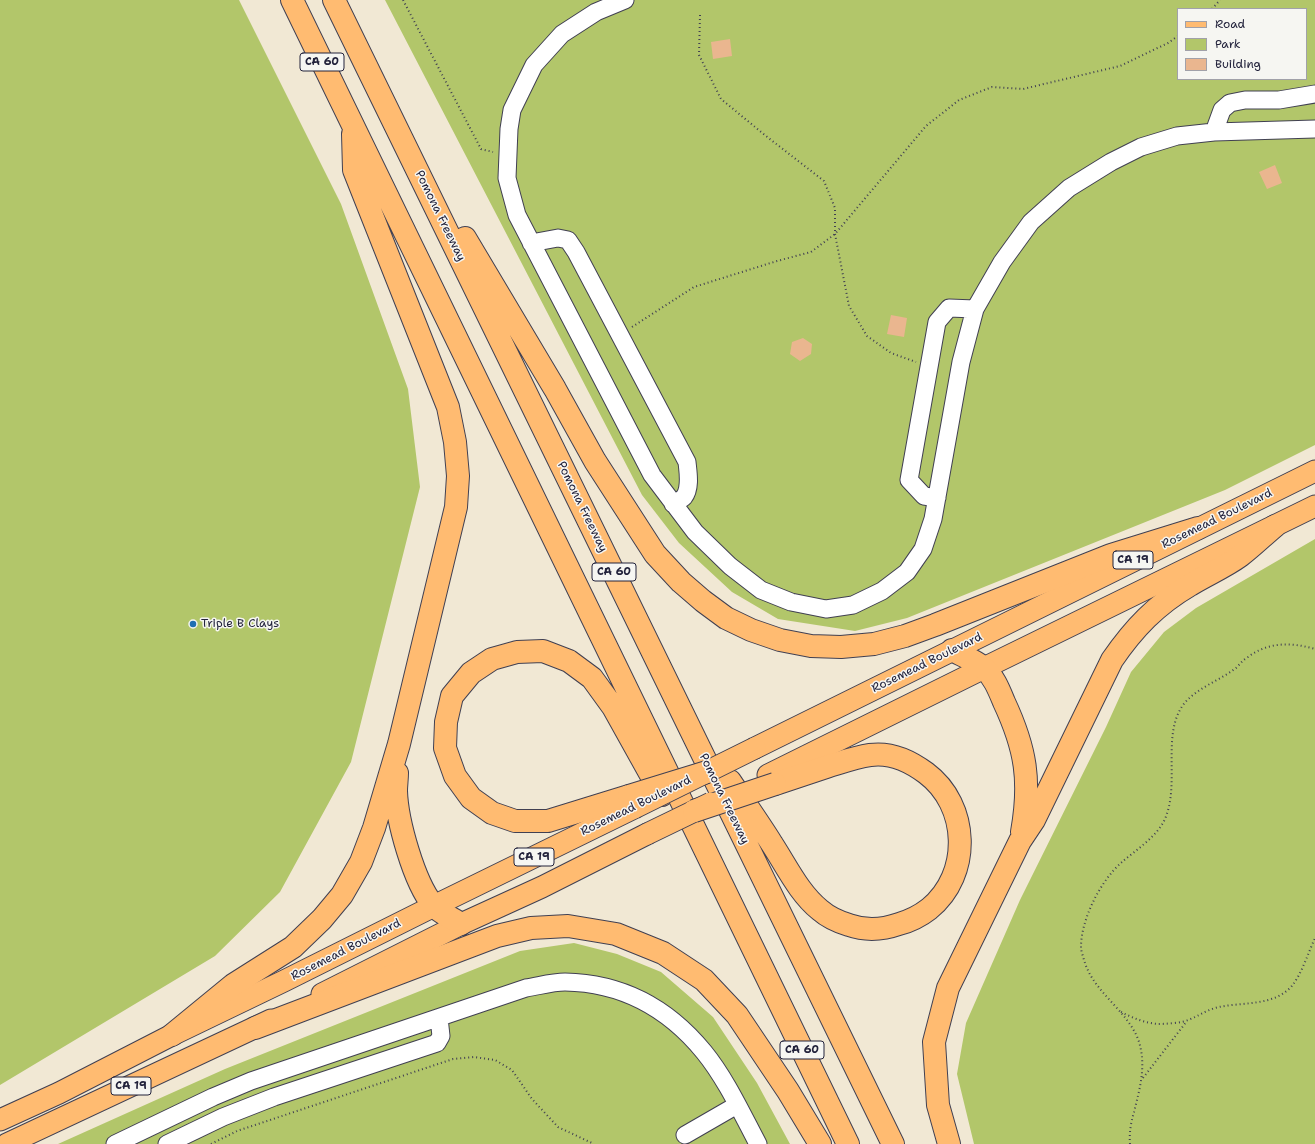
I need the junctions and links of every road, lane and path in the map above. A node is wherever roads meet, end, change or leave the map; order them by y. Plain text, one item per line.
1 (292, 0) edge
2 (334, 0) edge
3 (403, 0) edge
4 (625, 0) edge
5 (1220, 0) edge
6 (1213, 8) edge
7 (700, 15) dead end
8 (1177, 37) edge
9 (1315, 94) edge
10 (384, 103) junction
11 (352, 124) junction
12 (1315, 129) edge
13 (1214, 132) junction
14 (508, 155) junction
15 (835, 234) junction
16 (531, 243) junction
17 (975, 309) junction
18 (620, 335) junction
19 (929, 367) junction
20 (1315, 471) edge
21 (937, 498) junction
22 (673, 504) junction
23 (1315, 506) edge
24 (1275, 526) junction
25 (1198, 528) junction
26 (1315, 648) edge
27 (952, 650) junction
28 (984, 668) junction
29 (674, 697) junction
30 (399, 744) junction
31 (707, 772) joint
32 (771, 780) junction
33 (632, 802) junction
34 (694, 811) joint
35 (1020, 841) junction
36 (434, 906) junction
37 (461, 924) junction
38 (1315, 938) edge
39 (756, 957) junction
40 (1120, 1012) junction
41 (439, 1018) junction
42 (1187, 1021) junction
43 (255, 1028) junction
44 (172, 1035) junction
45 (300, 1065) junction
46 (1142, 1080) junction
47 (306, 1086) junction
48 (737, 1105) junction
49 (0, 1120) edge
50 (165, 1121) junction
51 (685, 1135) dead end
52 (170, 1142) edge
53 (7, 1144) edge
54 (115, 1144) edge
55 (211, 1144) edge
56 (594, 1144) edge
57 (758, 1144) edge
58 (820, 1144) edge
59 (848, 1144) edge
60 (893, 1144) edge
61 (949, 1144) edge
62 (1130, 1144) edge

1 - 11 highway, CA 60
2 - 10 highway, Pomona Freeway / CA 60
3 - 14 path
4 - 14 lane
5 - 6 path
7 - 15 path
8 - 15 path
9 - 13 lane
10 - 25 highway
10 - 29 highway, Pomona Freeway / CA 60
11 - 30 highway
11 - 39 highway, CA 60
12 - 13 lane
13 - 17 lane
14 - 16 lane
15 - 18 path
15 - 19 path
16 - 18 lane
16 - 22 lane
17 - 19 lane
17 - 21 lane
18 - 22 lane
19 - 21 lane
20 - 25 main road, Rosemead Boulevard / CA 19
21 - 22 lane
23 - 24 main road, CA 19
24 - 28 main road, CA 19
24 - 35 highway
25 - 27 main road, Rosemead Boulevard / CA 19
26 - 40 path
27 - 28 highway
27 - 31 main road, Rosemead Boulevard / CA 19, bridge
28 - 32 main road, CA 19
28 - 35 highway
29 - 32 highway
29 - 60 highway, Pomona Freeway / CA 60
30 - 36 highway
30 - 44 highway
31 - 33 highway, bridge
32 - 34 highway, bridge
33 - 36 main road, Rosemead Boulevard / CA 19
33 - 39 highway
34 - 37 main road, CA 19, bridge
35 - 61 highway
36 - 37 highway
36 - 44 main road, Rosemead Boulevard / CA 19
37 - 43 main road, CA 19
38 - 42 path
39 - 59 highway, CA 60
40 - 42 path
40 - 46 path
41 - 45 lane
41 - 47 lane
41 - 48 lane
42 - 46 path
43 - 53 main road, CA 19
43 - 58 highway
44 - 49 main road, Rosemead Boulevard / CA 19
45 - 47 lane
45 - 50 lane
46 - 62 path
47 - 52 lane
48 - 51 lane
48 - 57 lane
50 - 52 lane
50 - 54 lane
55 - 56 path

